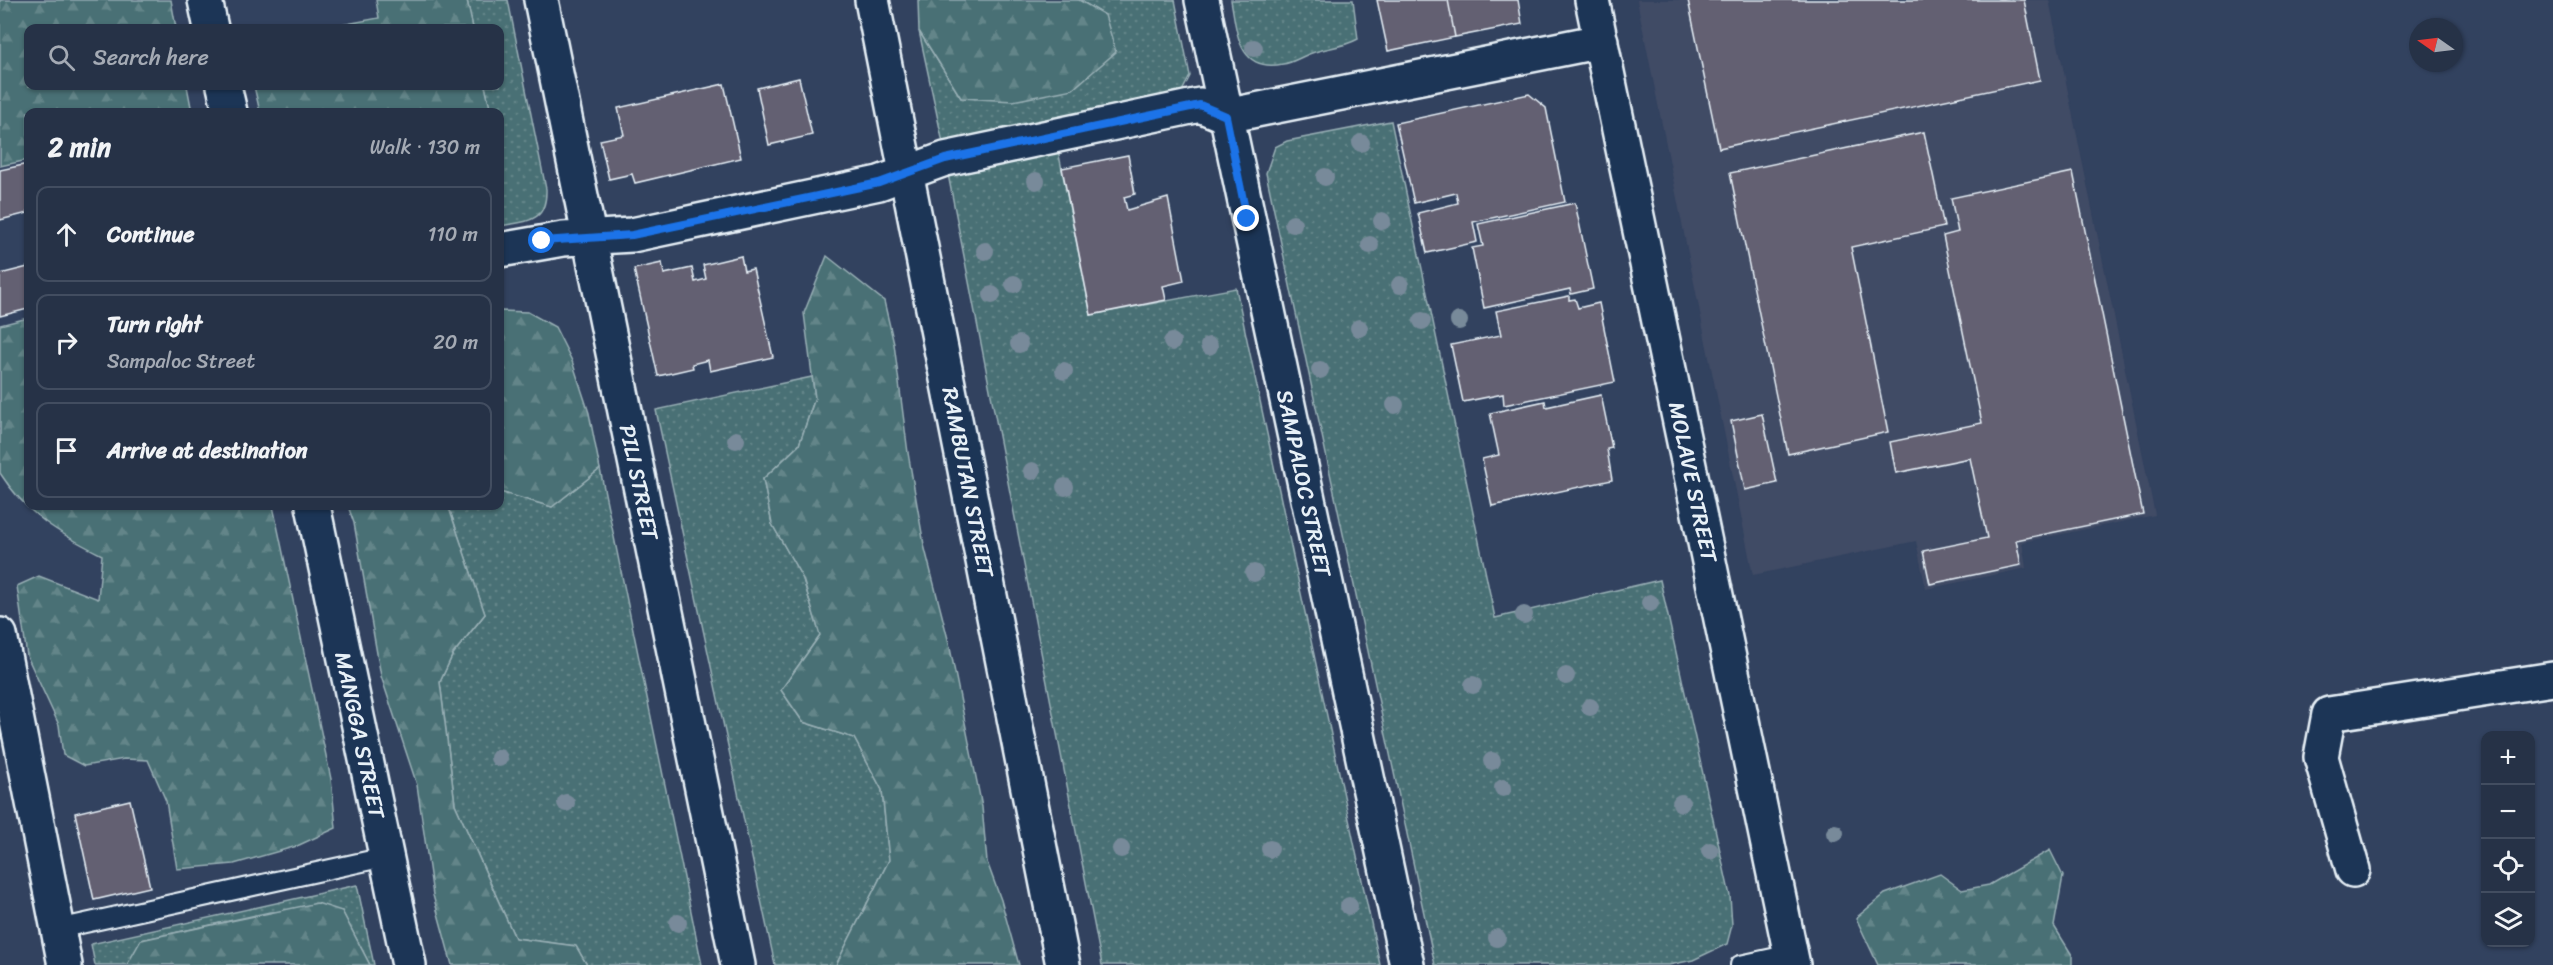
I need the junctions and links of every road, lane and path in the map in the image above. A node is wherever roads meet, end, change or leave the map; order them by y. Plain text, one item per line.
1 (205, 0) edge
2 (541, 0) edge
3 (872, 0) edge
4 (1202, 0) edge
5 (1592, 0) edge
6 (210, 24) edge
7 (1601, 41) junction
8 (225, 90) edge
9 (229, 108) edge
10 (1226, 116) junction
11 (907, 173) junction
12 (590, 238) junction
13 (504, 249) edge
14 (314, 510) edge
15 (0, 635) edge
16 (2553, 679) edge
17 (385, 857) junction
18 (2353, 870) dead end
19 (58, 928) junction
20 (1792, 959) edge
21 (65, 965) edge
22 (409, 965) edge
23 (738, 965) edge
24 (1063, 965) edge
25 (1407, 965) edge
26 (1740, 965) edge

1 - 6 street
2 - 12 street, PILI STREET
3 - 11 street, RAMBUTAN STREET
4 - 10 street, SAMPALOC STREET
5 - 7 street, MOLAVE STREET
7 - 10 street
7 - 20 street, MOLAVE STREET
8 - 9 street
10 - 11 street
10 - 25 street, SAMPALOC STREET
11 - 12 street
11 - 24 street, RAMBUTAN STREET
12 - 13 street
12 - 23 street, PILI STREET
14 - 17 street, MANGGA STREET
15 - 19 street
16 - 18 street
17 - 19 lane
17 - 22 street, MANGGA STREET
19 - 21 street
20 - 26 lane

